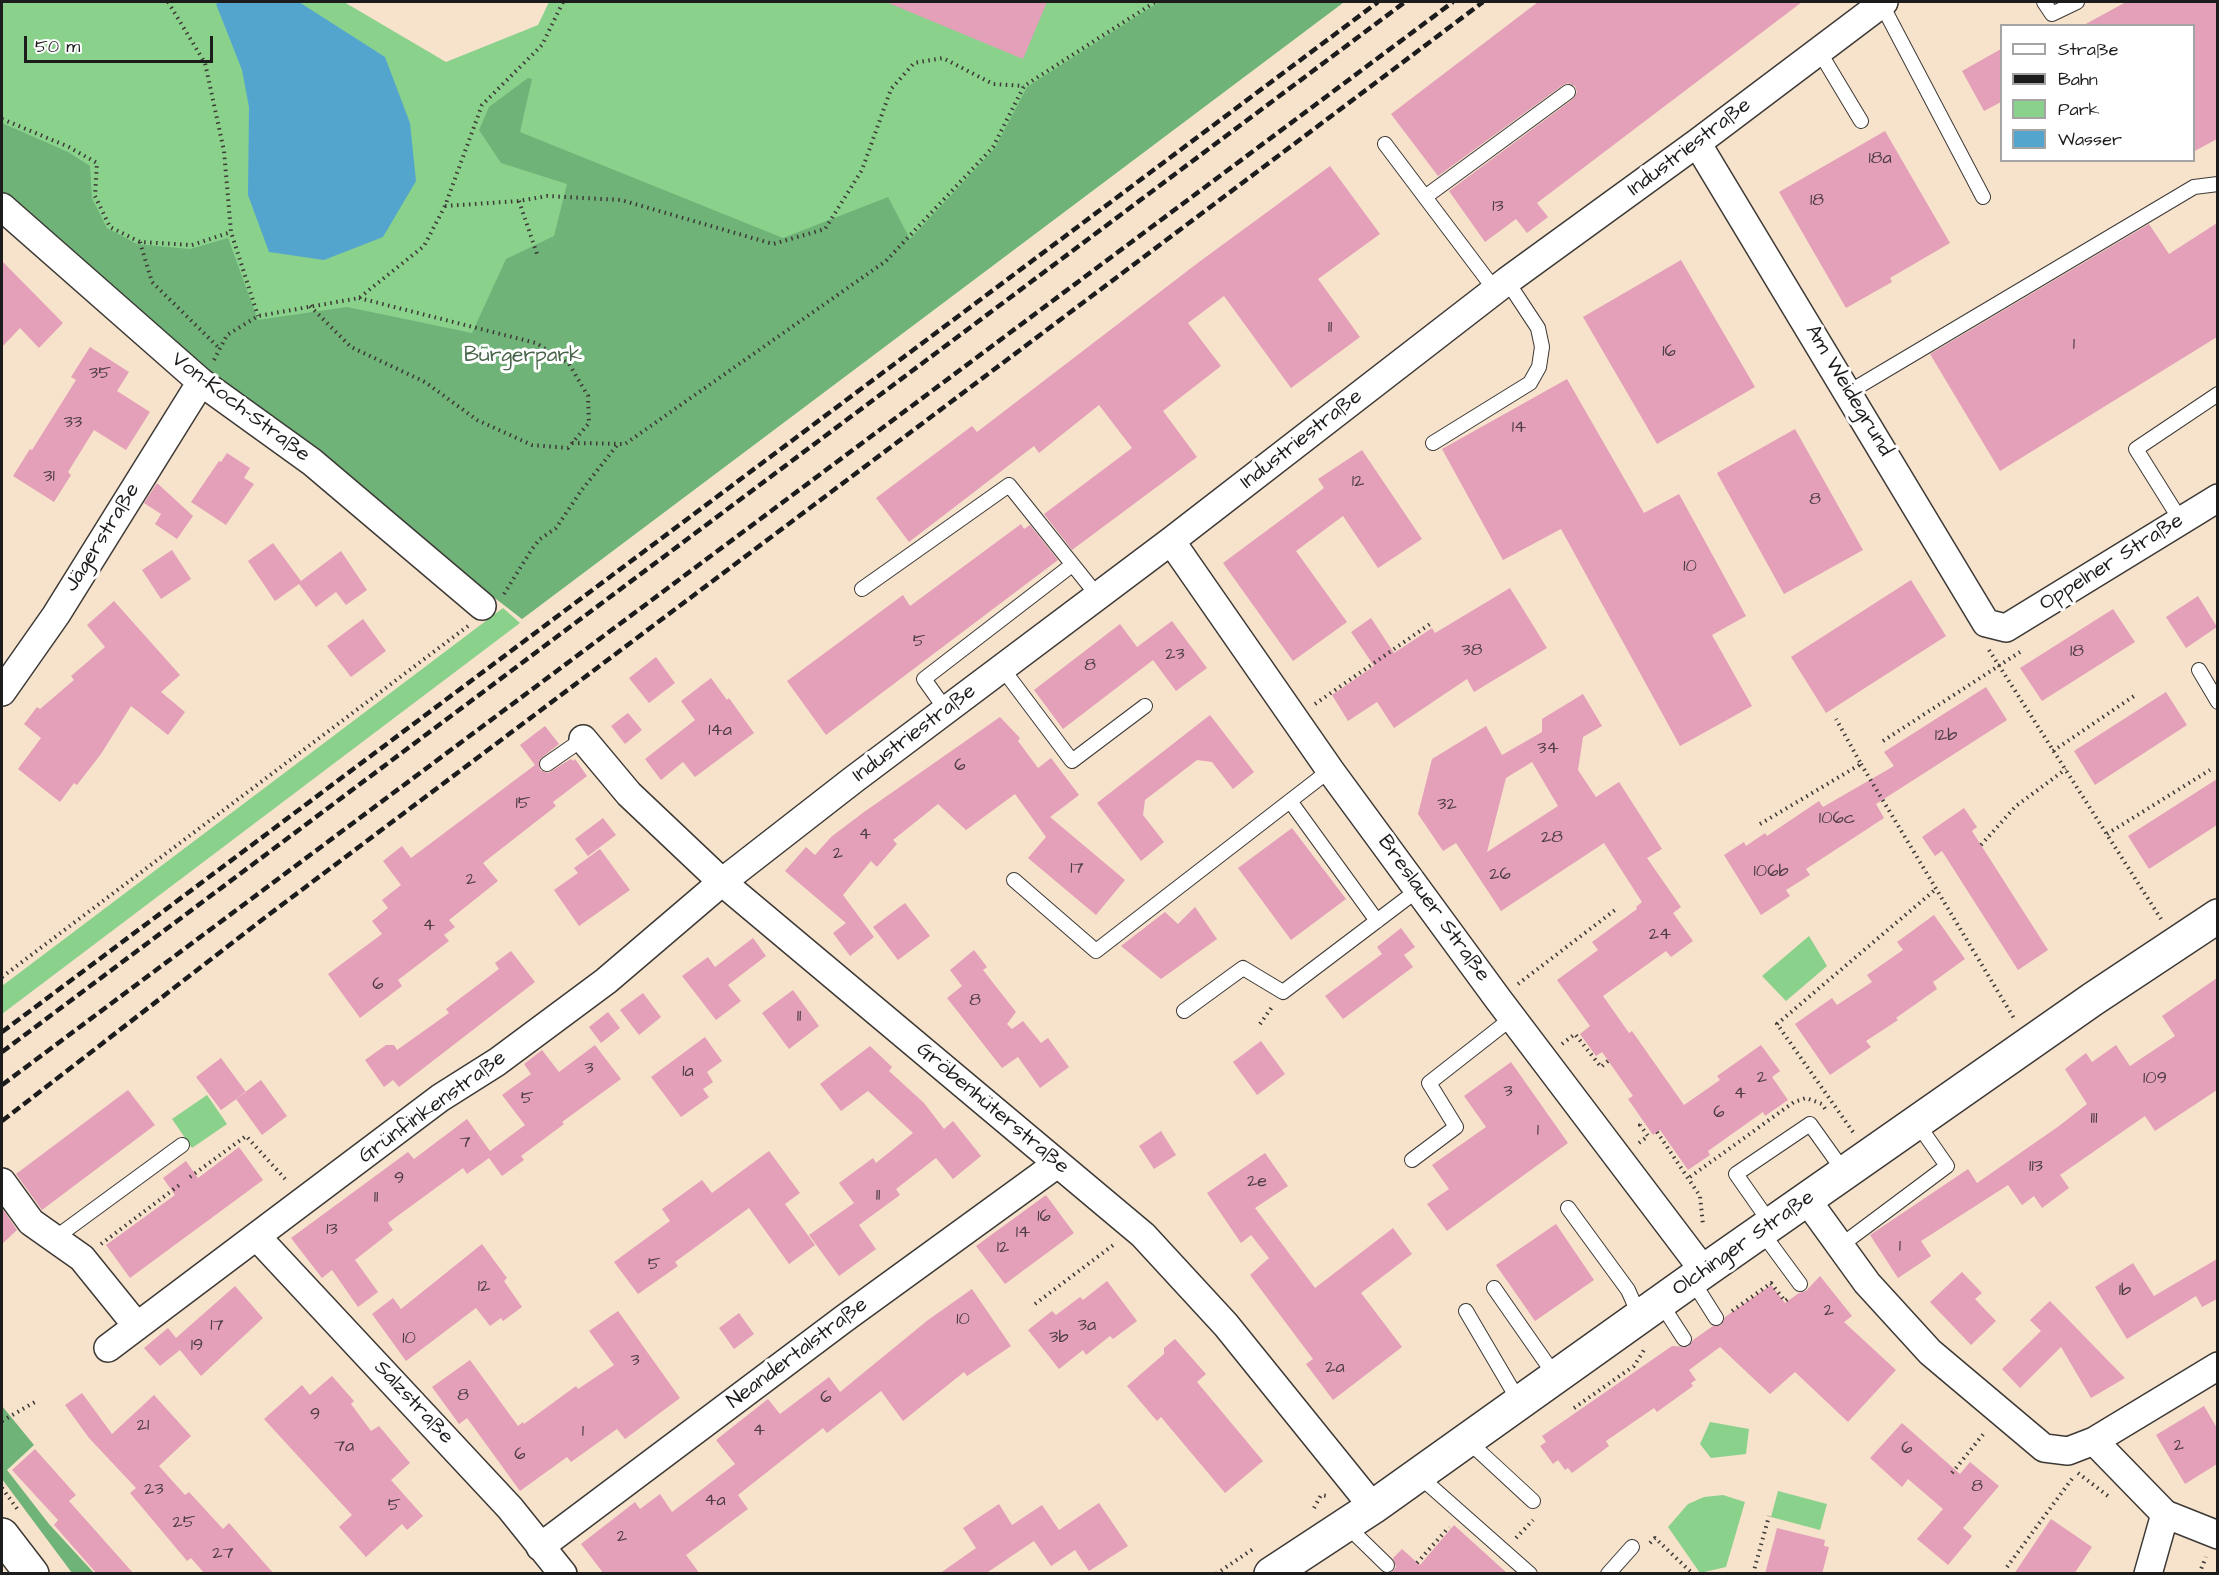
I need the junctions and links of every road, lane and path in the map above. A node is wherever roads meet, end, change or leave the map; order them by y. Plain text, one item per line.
1 (168, 2) edge
2 (563, 2) edge
3 (1155, 2) edge
4 (1882, 2) edge
5 (2044, 2) edge
6 (2077, 2) edge
7 (1820, 51) junction
8 (1024, 86) junction
9 (1568, 92) dead end
10 (2, 119) edge
11 (1860, 122) dead end
12 (1697, 143) junction
13 (1385, 144) dead end
14 (2217, 184) edge
15 (1425, 197) junction
16 (1983, 197) dead end
17 (519, 201) junction
18 (446, 206) junction
19 (2, 207) edge
20 (231, 232) junction
21 (140, 242) junction
22 (537, 254) dead end
23 (1501, 286) junction
24 (359, 298) junction
25 (310, 306) junction
26 (258, 316) junction
27 (220, 349) junction
28 (201, 382) junction
29 (1849, 392) junction
30 (2217, 394) edge
31 (572, 443) junction
32 (1433, 443) dead end
33 (618, 444) junction
34 (2217, 498) edge
35 (2181, 521) junction
36 (1171, 541) junction
37 (1072, 565) junction
38 (862, 589) dead end
39 (1097, 595) junction
40 (483, 606) junction
41 (1430, 624) dead end
42 (2006, 628) joint
43 (1988, 649) dead end
44 (1999, 665) junction
45 (1002, 668) junction
46 (2199, 670) dead end
47 (2, 692) edge
48 (2134, 696) dead end
49 (2217, 702) edge
50 (1145, 706) dead end
51 (946, 710) junction
52 (1294, 718) junction
53 (1836, 719) dead end
54 (583, 739) joint
55 (1882, 741) dead end
56 (2053, 751) junction
57 (547, 764) dead end
58 (1861, 764) junction
59 (2066, 769) junction
60 (1330, 770) junction
61 (2210, 770) dead end
62 (1290, 801) junction
63 (1760, 824) dead end
64 (2107, 834) junction
65 (1981, 845) dead end
66 (1014, 880) dead end
67 (722, 882) junction
68 (1419, 889) junction
69 (1936, 889) junction
70 (1615, 910) dead end
71 (2217, 916) edge
72 (2162, 920) dead end
73 (1377, 921) junction
74 (1534, 972) dead end
75 (2, 977) edge
76 (1184, 1011) dead end
77 (1512, 1018) junction
78 (2016, 1022) dead end
79 (1562, 1044) dead end
80 (1608, 1061) dead end
81 (1644, 1122) dead end
82 (1917, 1123) junction
83 (1657, 1132) dead end
84 (1856, 1136) dead end
85 (182, 1145) dead end
86 (1635, 1146) dead end
87 (1412, 1160) dead end
88 (1057, 1164) junction
89 (1845, 1173) junction
90 (190, 1177) dead end
91 (2, 1182) edge
92 (182, 1183) dead end
93 (1807, 1200) junction
94 (306, 1201) junction
95 (1568, 1208) dead end
96 (1703, 1225) dead end
97 (1766, 1228) junction
98 (1135, 1229) junction
99 (55, 1238) junction
100 (258, 1238) junction
101 (1840, 1246) junction
102 (82, 1258) junction
103 (1698, 1275) junction
104 (1494, 1288) dead end
105 (1797, 1289) joint
106 (1035, 1304) dead end
107 (1650, 1310) junction
108 (1466, 1311) dead end
109 (1722, 1316) joint
110 (137, 1326) junction
111 (1684, 1340) dead end
112 (108, 1347) dead end
113 (2217, 1366) edge
114 (1637, 1370) dead end
115 (1556, 1377) junction
116 (35, 1402) dead end
117 (1520, 1403) junction
118 (1577, 1412) dead end
119 (2001, 1413) junction
120 (2, 1421) edge
121 (1467, 1440) junction
122 (2094, 1441) junction
123 (2077, 1472) dead end
124 (1952, 1473) dead end
125 (1418, 1475) junction
126 (1533, 1501) dead end
127 (1373, 1507) junction
128 (2165, 1514) junction
129 (1769, 1516) dead end
130 (1531, 1522) dead end
131 (1346, 1525) junction
132 (1519, 1534) dead end
133 (2, 1535) edge
134 (2217, 1535) edge
135 (540, 1547) junction
136 (1632, 1547) joint
137 (1424, 1560) dead end
138 (1418, 1563) dead end
139 (1387, 1565) dead end
140 (2007, 1567) dead end
141 (32, 1574) edge
142 (563, 1574) edge
143 (1271, 1574) edge
144 (1530, 1574) edge
145 (1608, 1574) edge
146 (1693, 1574) edge
147 (1753, 1574) edge
148 (2148, 1574) edge

1 - 20 path
2 - 18 path
3 - 8 path
4 - 7 street, Industriestraße
4 - 16 lane
5 - 6 lane
7 - 11 lane
7 - 12 street, Industriestraße
8 - 17 path
8 - 33 path
9 - 15 lane
10 - 21 path
12 - 23 street, Industriestraße
12 - 29 street, Am Weidegrund
13 - 15 lane
14 - 29 lane
15 - 23 lane
17 - 18 path
17 - 22 path
18 - 24 path
19 - 28 street, Von-Koch-Straße
20 - 21 path
20 - 26 path
21 - 27 path
23 - 32 lane
23 - 36 street, Industriestraße
24 - 25 path
24 - 31 path
25 - 26 path
25 - 31 path
26 - 27 path
27 - 28 path
28 - 40 street, Von-Koch-Straße
28 - 47 street, Jägerstraße
29 - 42 street, Am Weidegrund
30 - 35 lane
31 - 33 path
33 - 40 path
34 - 35 street, Oppelner Straße
35 - 42 street, Oppelner Straße
36 - 39 street, Industriestraße
36 - 52 street, Breslauer Straße
37 - 38 lane
37 - 39 lane
37 - 51 lane
39 - 45 street, Industriestraße
40 - 75 path
41 - 52 path
43 - 44 path
44 - 55 path
44 - 56 path
45 - 50 lane
45 - 51 street, Industriestraße
46 - 49 lane
48 - 56 path
51 - 67 street, Industriestraße
52 - 60 street, Breslauer Straße
53 - 58 path
54 - 57 lane
54 - 67 street, Gröbenhüterstraße
56 - 59 path
58 - 63 path
58 - 69 path
59 - 64 path
59 - 65 path
60 - 62 lane
60 - 68 street, Breslauer Straße
61 - 64 path
62 - 66 lane
62 - 73 lane
64 - 72 path
67 - 88 street, Gröbenhüterstraße
67 - 94 street, Grünfinkenstraße
68 - 73 lane
68 - 77 street, Breslauer Straße
69 - 78 path
69 - 84 path
70 - 74 path
71 - 82 main road, Olchinger Straße
73 - 76 lane
77 - 87 lane
77 - 103 street, Breslauer Straße
79 - 80 path
81 - 86 path
82 - 89 main road, Olchinger Straße
82 - 101 lane
83 - 96 path
85 - 99 lane
88 - 98 street, Gröbenhüterstraße
88 - 135 street, Neandertalstraße
89 - 93 main road, Olchinger Straße
89 - 97 lane
90 - 94 path
91 - 99 street
92 - 102 path
93 - 97 main road, Olchinger Straße
93 - 101 street
94 - 100 street, Grünfinkenstraße
95 - 107 lane
97 - 103 main road, Olchinger Straße
97 - 105 lane
98 - 106 path
98 - 127 street, Gröbenhüterstraße
99 - 102 street
100 - 110 street, Grünfinkenstraße
100 - 135 street, Salzstraße
101 - 119 street
102 - 110 street
103 - 107 main road, Olchinger Straße
103 - 109 lane
104 - 115 lane
105 - 109 path
107 - 111 lane
107 - 115 main road, Olchinger Straße
108 - 117 lane
110 - 112 street, Grünfinkenstraße
113 - 122 street
114 - 118 path
115 - 117 main road, Olchinger Straße
116 - 120 path
117 - 121 main road, Olchinger Straße
119 - 122 street
119 - 124 path
121 - 125 main road, Olchinger Straße
121 - 126 lane
122 - 128 street
123 - 140 path
125 - 127 main road, Olchinger Straße
125 - 144 lane
127 - 131 main road, Olchinger Straße
128 - 134 street
128 - 148 street
129 - 147 path
130 - 132 path
131 - 139 lane
131 - 143 main road, Olchinger Straße
133 - 141 main road
135 - 142 street, Salzstraße
136 - 145 lane
136 - 146 path
137 - 138 path

